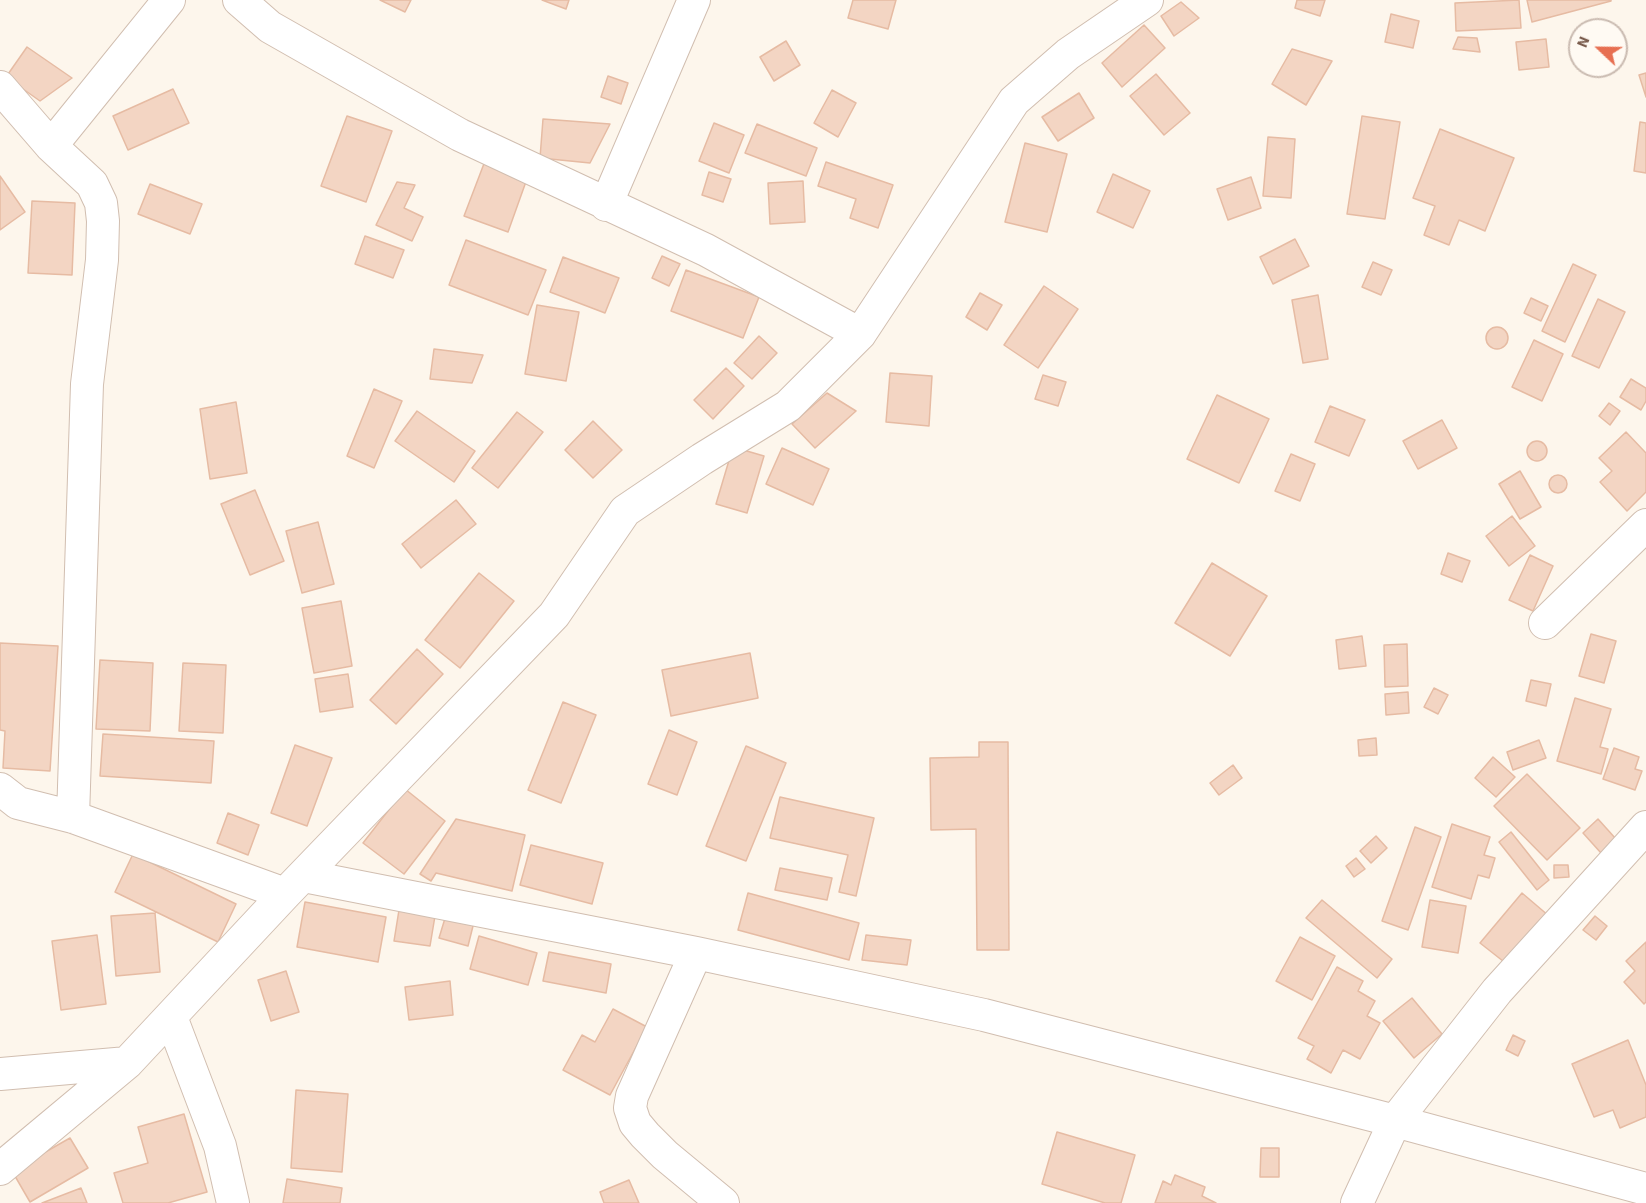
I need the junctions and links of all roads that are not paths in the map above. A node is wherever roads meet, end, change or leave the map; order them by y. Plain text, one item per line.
1 (169, 0) edge
2 (239, 0) edge
3 (694, 0) edge
4 (1147, 0) edge
5 (0, 87) edge
6 (51, 146) junction
7 (606, 205) junction
8 (860, 334) junction
9 (1646, 525) edge
10 (1545, 623) dead end
11 (6, 800) edge
12 (73, 817) junction
13 (1646, 827) edge
14 (295, 885) junction
15 (696, 953) junction
16 (171, 1017) junction
17 (127, 1063) junction
18 (0, 1074) edge
19 (1395, 1121) junction
20 (0, 1169) edge
21 (1646, 1189) edge
22 (233, 1203) edge
23 (723, 1203) edge
24 (1357, 1203) edge

1 - 6 street
2 - 7 street
3 - 7 street
4 - 8 street
5 - 6 street
6 - 12 street
7 - 8 street
8 - 14 street
9 - 10 street
11 - 12 street
12 - 14 street
13 - 19 street
14 - 15 street
14 - 16 street
15 - 19 street
15 - 23 street
16 - 17 street
16 - 22 street
17 - 18 street
17 - 20 street
19 - 21 street
19 - 24 street

